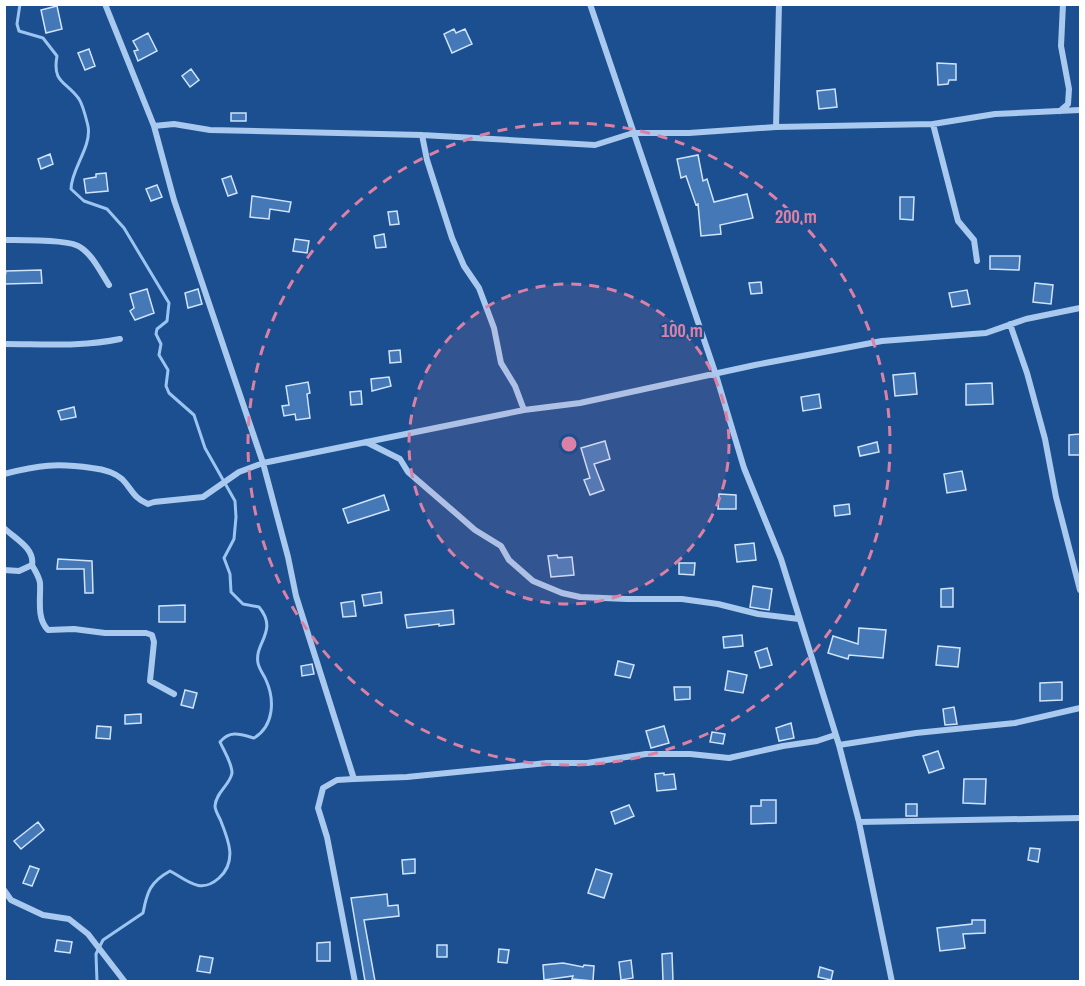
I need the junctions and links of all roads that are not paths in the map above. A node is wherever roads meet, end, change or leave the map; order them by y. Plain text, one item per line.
1 (105, 4) edge
2 (591, 4) edge
3 (779, 4) edge
4 (1063, 4) edge
5 (1080, 110) edge
6 (1059, 111) junction
7 (933, 124) junction
8 (154, 126) junction
9 (776, 127) junction
10 (633, 133) junction
11 (422, 135) junction
12 (4, 240) edge
13 (977, 261) dead end
14 (108, 285) dead end
15 (1080, 308) edge
16 (1010, 324) junction
17 (120, 339) dead end
18 (4, 344) edge
19 (716, 375) junction
20 (524, 411) junction
21 (365, 442) junction
22 (263, 462) junction
23 (4, 474) edge
24 (4, 528) edge
25 (32, 565) junction
26 (4, 570) edge
27 (1080, 590) edge
28 (799, 619) junction
29 (174, 694) dead end
30 (1080, 708) edge
31 (835, 735) junction
32 (838, 745) junction
33 (354, 779) junction
34 (1080, 818) edge
35 (859, 822) junction
36 (4, 890) edge
37 (125, 981) edge
38 (355, 981) edge
39 (892, 981) edge

1 - 8 street
2 - 10 street
3 - 9 street
4 - 6 street
5 - 6 street
6 - 7 street
7 - 9 street
7 - 13 street
8 - 11 street
8 - 22 street
9 - 10 street
10 - 11 street
10 - 19 street
11 - 20 street
12 - 14 street
15 - 16 street
16 - 19 street
16 - 27 street
17 - 18 street
19 - 20 street
19 - 28 street
20 - 21 street
21 - 22 street
21 - 28 street
22 - 23 street
22 - 33 street
24 - 25 street
25 - 26 street
25 - 29 street
28 - 31 street
30 - 32 street
31 - 32 street
31 - 33 street
32 - 35 street
33 - 38 street
34 - 35 street
35 - 39 street
36 - 37 street

